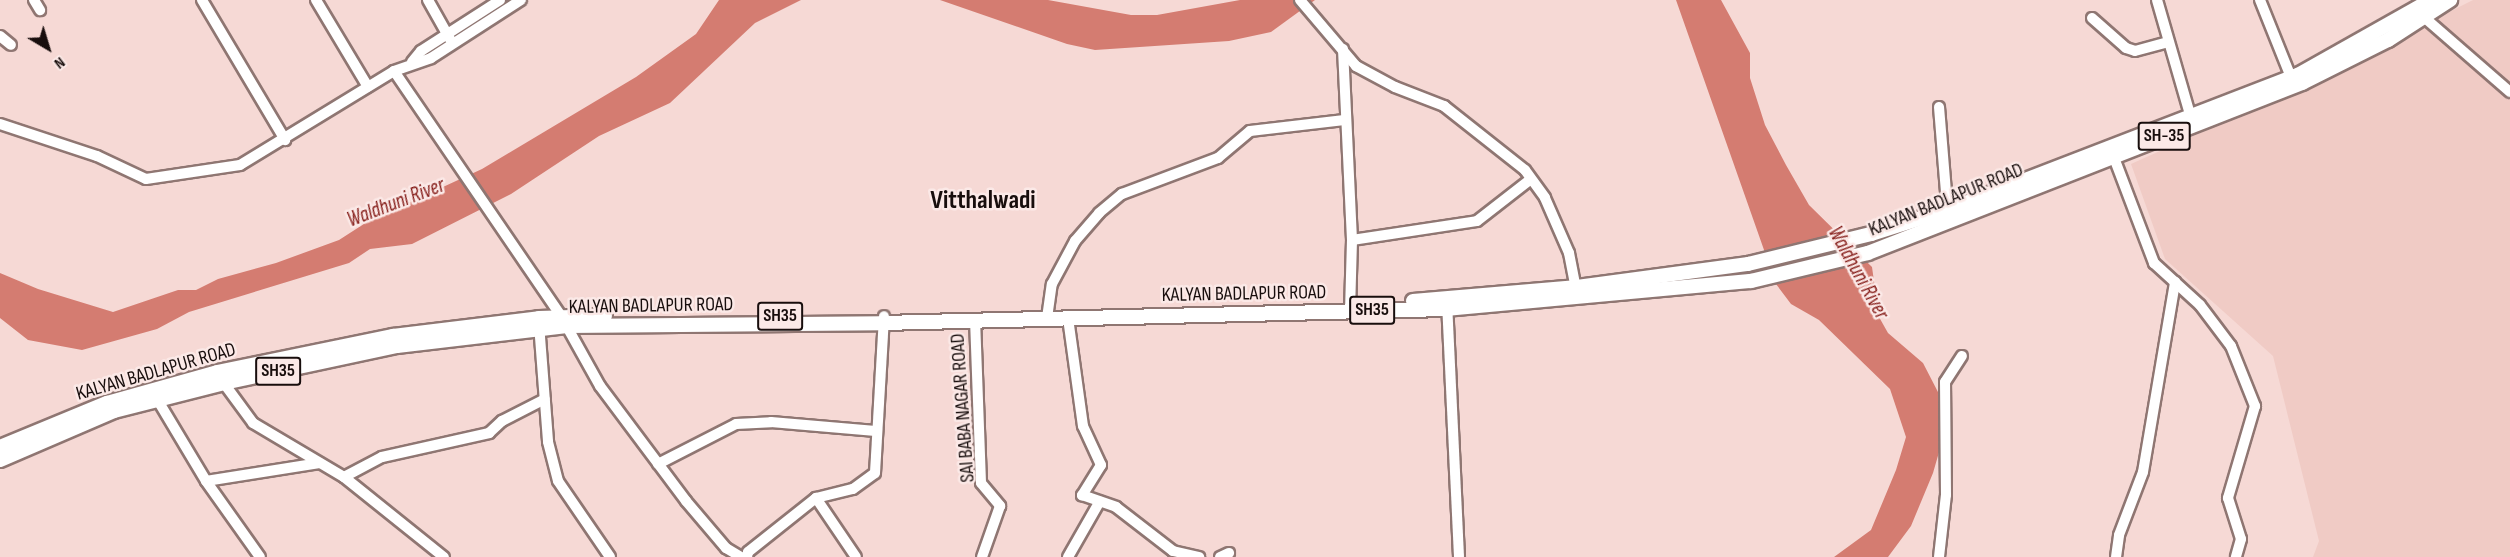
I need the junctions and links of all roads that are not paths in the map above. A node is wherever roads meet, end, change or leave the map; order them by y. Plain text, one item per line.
1 (34, 0) edge
2 (201, 0) edge
3 (316, 0) edge
4 (428, 0) edge
5 (500, 0) edge
6 (521, 0) edge
7 (1300, 0) edge
8 (2157, 0) edge
9 (2260, 0) edge
10 (2431, 0) edge
11 (2450, 0) edge
12 (40, 10) dead end
13 (2092, 18) dead end
14 (2425, 18) junction
15 (0, 36) edge
16 (450, 39) junction
17 (2168, 42) junction
18 (11, 45) dead end
19 (1343, 49) junction
20 (394, 71) junction
21 (2291, 77) junction
22 (368, 87) junction
23 (2510, 92) edge
24 (1939, 107) dead end
25 (1344, 120) junction
26 (2191, 120) junction
27 (0, 124) edge
28 (285, 140) junction
29 (2113, 155) junction
30 (1532, 179) junction
31 (1948, 215) junction
32 (1352, 240) junction
33 (1748, 264) joint
34 (1751, 281) joint
35 (2175, 282) junction
36 (1577, 291) junction
37 (1447, 304) junction
38 (1351, 308) junction
39 (1047, 314) junction
40 (1068, 318) junction
41 (975, 319) junction
42 (883, 320) junction
43 (564, 321) junction
44 (539, 323) junction
45 (1962, 356) dead end
46 (220, 378) junction
47 (154, 395) junction
48 (545, 399) junction
49 (876, 431) junction
50 (0, 447) edge
51 (0, 460) edge
52 (320, 463) junction
53 (658, 464) junction
54 (344, 477) junction
55 (206, 481) junction
56 (816, 498) junction
57 (1100, 501) junction
58 (754, 551) edge
59 (728, 552) edge
60 (260, 557) edge
61 (444, 557) edge
62 (610, 557) edge
63 (741, 557) edge
64 (747, 557) edge
65 (856, 557) edge
66 (982, 557) edge
67 (1068, 557) edge
68 (1199, 557) edge
69 (1459, 557) edge
70 (1939, 557) edge
71 (2116, 557) edge
72 (2236, 557) edge

1 - 12 street
2 - 28 street
3 - 22 street
4 - 16 street
5 - 16 street
6 - 16 street
7 - 19 street
8 - 17 street
9 - 21 street
10 - 21 main road, KALYAN BADLAPUR ROAD / SH-35
11 - 14 main road, KALYAN BADLAPUR ROAD / SH-35
13 - 17 street
14 - 23 street
14 - 26 main road, KALYAN BADLAPUR ROAD / SH-35
15 - 18 street
16 - 20 street
17 - 26 street
19 - 25 street
19 - 30 street
20 - 22 street
20 - 43 street
21 - 26 main road, KALYAN BADLAPUR ROAD / SH-35
22 - 28 street
24 - 31 street
25 - 32 street
25 - 39 street
26 - 29 main road, KALYAN BADLAPUR ROAD / SH-35
26 - 31 main road, KALYAN BADLAPUR ROAD / SH-35
27 - 28 street
29 - 31 main road, KALYAN BADLAPUR ROAD / SH-35
29 - 35 street
30 - 32 street
30 - 36 street
31 - 33 main road, KALYAN BADLAPUR ROAD / SH-35
31 - 34 main road, KALYAN BADLAPUR ROAD / SH-35
32 - 38 street
33 - 36 main road, KALYAN BADLAPUR ROAD / SH35
34 - 36 main road, KALYAN BADLAPUR ROAD / SH35
35 - 71 street
35 - 72 street
36 - 37 main road, KALYAN BADLAPUR ROAD / SH35
37 - 38 main road, KALYAN BADLAPUR ROAD / SH35
37 - 69 street
38 - 39 main road, KALYAN BADLAPUR ROAD / SH35
38 - 40 main road, KALYAN BADLAPUR ROAD / SH35
39 - 40 main road, KALYAN BADLAPUR ROAD / SH35
39 - 41 main road, KALYAN BADLAPUR ROAD / SH35
39 - 42 main road, KALYAN BADLAPUR ROAD / SH35
40 - 57 street
41 - 42 main road, KALYAN BADLAPUR ROAD / SH35
41 - 66 street, SAI BABA NAGAR ROAD
42 - 43 main road, KALYAN BADLAPUR ROAD / SH35
42 - 49 street
43 - 44 main road, KALYAN BADLAPUR ROAD / SH35
43 - 53 street
44 - 46 main road, KALYAN BADLAPUR ROAD / SH35
44 - 48 street
45 - 70 street
46 - 47 main road, KALYAN BADLAPUR ROAD / SH35
46 - 52 street
47 - 50 main road, KALYAN BADLAPUR ROAD / SH35
47 - 51 main road, KALYAN BADLAPUR ROAD / SH35
47 - 55 street
48 - 54 street
48 - 62 street
49 - 53 street
49 - 56 street
52 - 54 street
52 - 55 street
53 - 59 street
54 - 61 street
55 - 60 street
56 - 58 street
56 - 65 street
57 - 67 street
57 - 68 street
58 - 64 street
59 - 63 street

